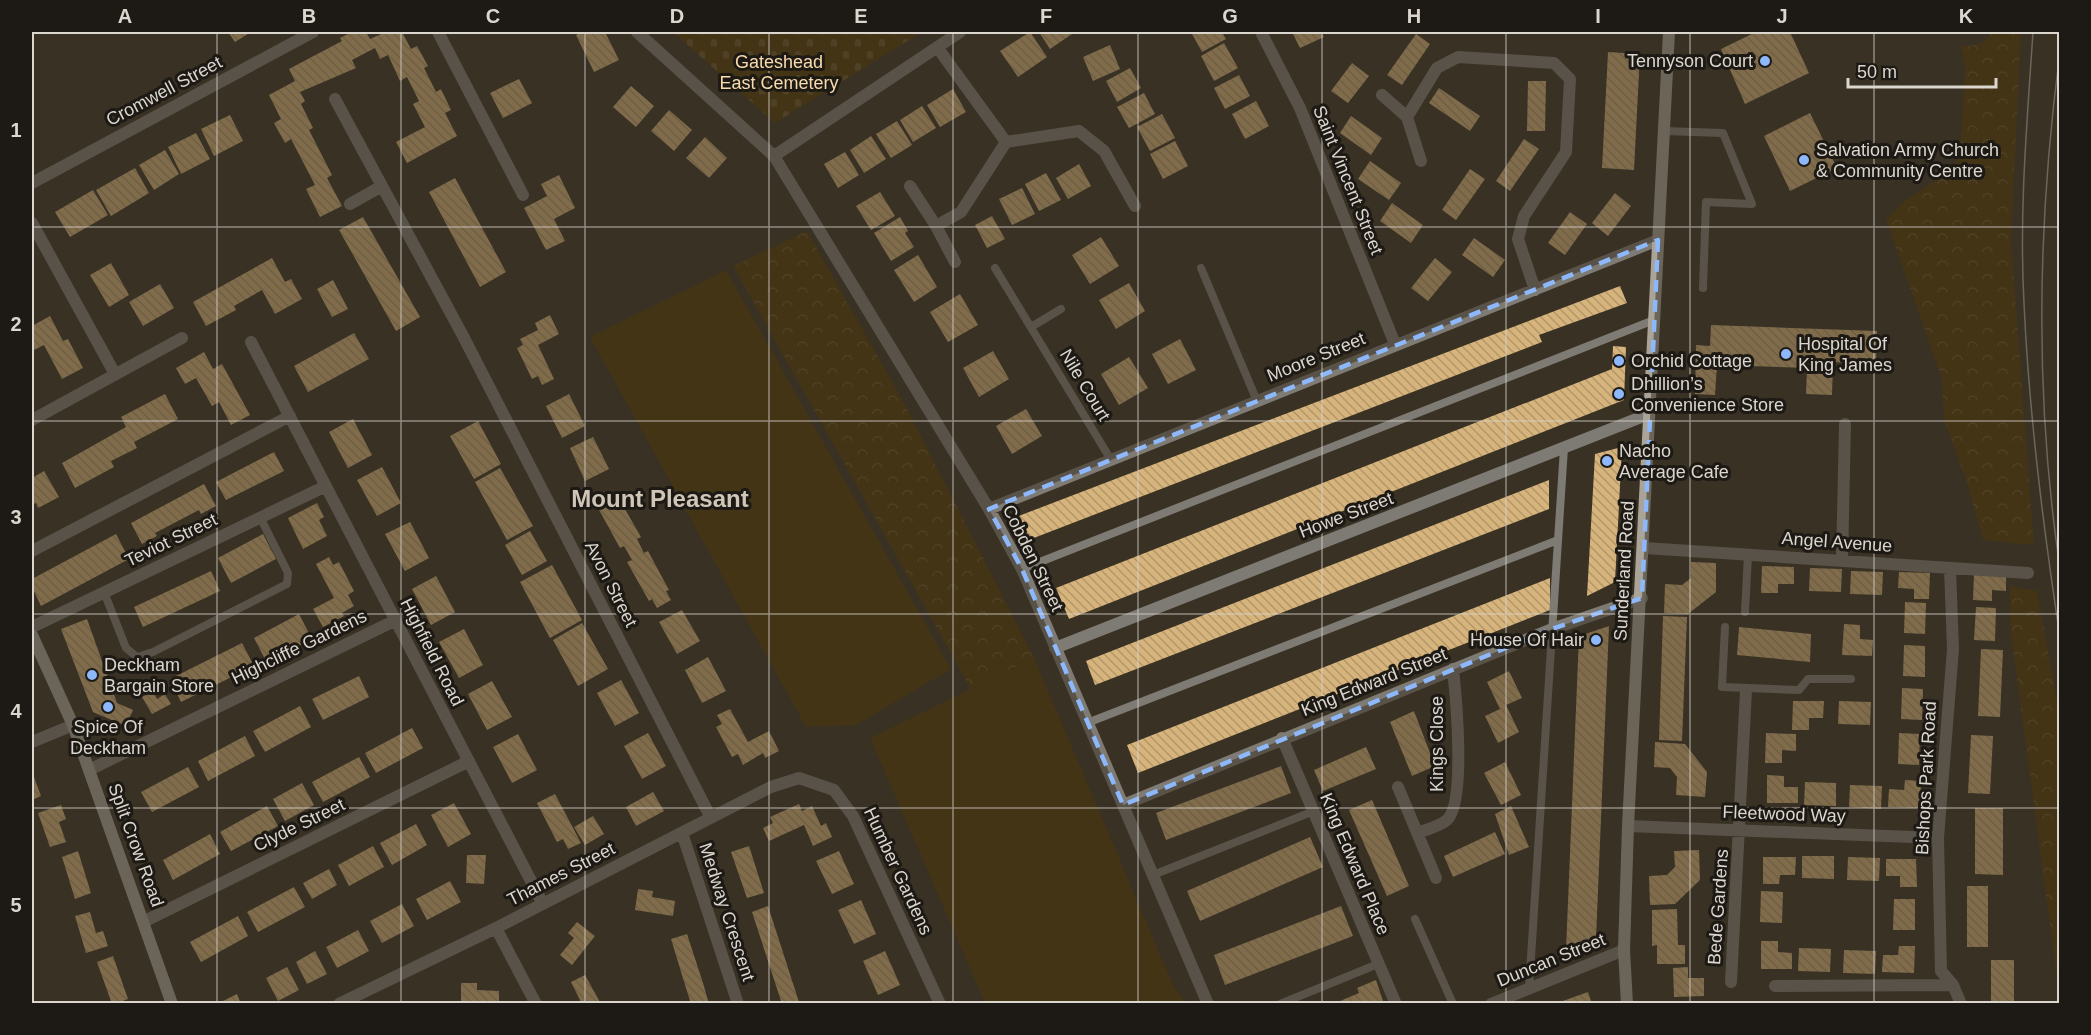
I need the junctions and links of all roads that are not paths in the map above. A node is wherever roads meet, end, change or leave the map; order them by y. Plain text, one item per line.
1 (312, 32) edge
2 (438, 32) edge
3 (636, 32) edge
4 (960, 32) edge
5 (1262, 32) edge
6 (1669, 32) edge
7 (937, 48) junction
8 (1382, 95) dead end
9 (335, 99) dead end
10 (1407, 117) junction
11 (1664, 131) junction
12 (1006, 142) junction
13 (774, 156) junction
14 (1421, 161) dead end
15 (32, 183) edge
16 (382, 186) junction
17 (910, 186) dead end
18 (523, 195) dead end
19 (350, 204) dead end
20 (1135, 206) dead end
21 (32, 223) edge
22 (936, 226) junction
23 (1658, 240) junction
24 (955, 262) dead end
25 (995, 268) dead end
26 (1201, 268) dead end
27 (1703, 288) dead end
28 (1535, 290) junction
29 (1061, 309) dead end
30 (1654, 320) junction
31 (1031, 327) junction
32 (182, 338) dead end
33 (251, 342) dead end
34 (1395, 344) junction
35 (115, 374) junction
36 (1257, 401) junction
37 (1649, 414) junction
38 (290, 417) junction
39 (32, 420) edge
40 (1845, 424) dead end
41 (1564, 448) junction
42 (1111, 460) junction
43 (326, 486) junction
44 (989, 509) junction
45 (260, 517) junction
46 (1558, 540) junction
47 (1644, 548) junction
48 (32, 551) edge
49 (1748, 555) junction
50 (1842, 561) junction
51 (1022, 568) junction
52 (1950, 568) junction
53 (2028, 573) dead end
54 (104, 592) junction
55 (1642, 598) junction
56 (1745, 612) dead end
57 (396, 620) junction
58 (32, 627) edge
59 (1725, 627) dead end
60 (1552, 629) junction
61 (32, 636) edge
62 (1055, 648) junction
63 (1453, 669) junction
64 (1851, 679) dead end
65 (1746, 690) junction
66 (1088, 723) junction
67 (73, 725) junction
68 (1282, 738) junction
69 (32, 742) edge
70 (469, 761) junction
71 (89, 770) junction
72 (800, 778) joint
73 (1398, 787) dead end
74 (1123, 805) junction
75 (1314, 811) junction
76 (711, 818) junction
77 (1628, 826) junction
78 (1741, 830) junction
79 (682, 832) junction
80 (1417, 833) junction
81 (1938, 838) junction
82 (1152, 875) junction
83 (1436, 878) dead end
84 (543, 903) junction
85 (1415, 919) dead end
86 (145, 921) junction
87 (496, 928) junction
88 (1624, 950) junction
89 (1378, 964) junction
90 (1731, 982) dead end
91 (1953, 985) junction
92 (1775, 986) dead end
93 (1529, 988) junction
94 (172, 1004) edge
95 (339, 1004) edge
96 (536, 1004) edge
97 (738, 1004) edge
98 (940, 1004) edge
99 (1208, 1004) edge
100 (1280, 1004) edge
101 (1395, 1004) edge
102 (1454, 1004) edge
103 (1491, 1004) edge
104 (1627, 1004) edge
105 (1962, 1004) edge

1 - 15 street, Cromwell Street
2 - 18 street
3 - 13 street, Cobden Street
4 - 7 street
5 - 34 street, Saint Vincent Street
6 - 11 main road, Sunderland Road
7 - 12 street
7 - 13 street
8 - 10 street
9 - 16 street, Avon Street
10 - 14 street
10 - 28 street
11 - 23 main road, Sunderland Road
11 - 27 lane
12 - 20 street
12 - 22 street
13 - 44 street, Cobden Street
16 - 19 street
16 - 76 street, Avon Street
17 - 22 street
21 - 35 street
22 - 24 street
23 - 28 street, Moore Street
23 - 30 main road, Sunderland Road
25 - 31 lane, Nile Court
26 - 36 lane
28 - 34 street, Moore Street
29 - 31 lane
30 - 37 main road, Sunderland Road
30 - 51 lane
31 - 42 lane, Nile Court
32 - 35 street
33 - 38 street, Highfield Road
34 - 36 street, Moore Street
35 - 39 street
36 - 42 street, Moore Street
37 - 41 street, Howe Street
37 - 47 main road, Sunderland Road
38 - 43 street, Highfield Road
38 - 48 street
40 - 50 street
41 - 46 lane
41 - 62 street, Howe Street
42 - 44 street, Moore Street
43 - 45 street, Teviot Street
43 - 57 street, Highfield Road
44 - 51 street, Cobden Street
45 - 54 street, Teviot Street
45 - 54 lane
46 - 60 lane
46 - 66 lane
47 - 49 street, Angel Avenue
47 - 55 main road, Sunderland Road
49 - 50 street, Angel Avenue
49 - 56 lane
50 - 52 street, Angel Avenue
51 - 62 street, Cobden Street
52 - 53 street, Angel Avenue
52 - 81 street, Bishops Park Road
54 - 58 street, Teviot Street
55 - 60 street, King Edward Street
55 - 77 main road, Sunderland Road
57 - 70 street, Highfield Road
57 - 71 street, Highcliffe Gardens
59 - 65 lane
60 - 63 street, King Edward Street
60 - 93 lane
61 - 67 main road, Split Crow Road
62 - 66 street, Cobden Street
63 - 68 street, King Edward Street
63 - 80 street, Kings Close
64 - 65 lane
65 - 78 street, Bede Gardens
66 - 74 street, Cobden Street
67 - 69 street
67 - 71 main road, Split Crow Road
68 - 74 street, King Edward Street
68 - 75 street, King Edward Place
70 - 84 street, Highfield Road
70 - 86 street, Clyde Street
71 - 86 main road, Split Crow Road
72 - 76 street, Thames Street
72 - 98 street, Humber Gardens
73 - 80 street, Kings Close
74 - 82 street, Cobden Street
75 - 82 lane
75 - 89 street, King Edward Place
76 - 79 street, Thames Street
77 - 78 street, Fleetwood Way
77 - 88 main road, Sunderland Road
78 - 81 street, Fleetwood Way
78 - 90 street, Bede Gardens
79 - 84 street, Thames Street
79 - 97 street, Medway Crescent
80 - 83 street, Kings Close
81 - 91 street, Bishops Park Road
82 - 99 street, Cobden Street
84 - 87 street, Thames Street
85 - 102 lane
86 - 94 main road, Split Crow Road
87 - 95 street, Thames Street
87 - 96 street
88 - 93 street, Duncan Street
88 - 104 main road, Sunderland Road
89 - 100 lane
89 - 101 street, King Edward Place
91 - 92 street
91 - 105 street, Bishops Park Road
93 - 103 street, Duncan Street

